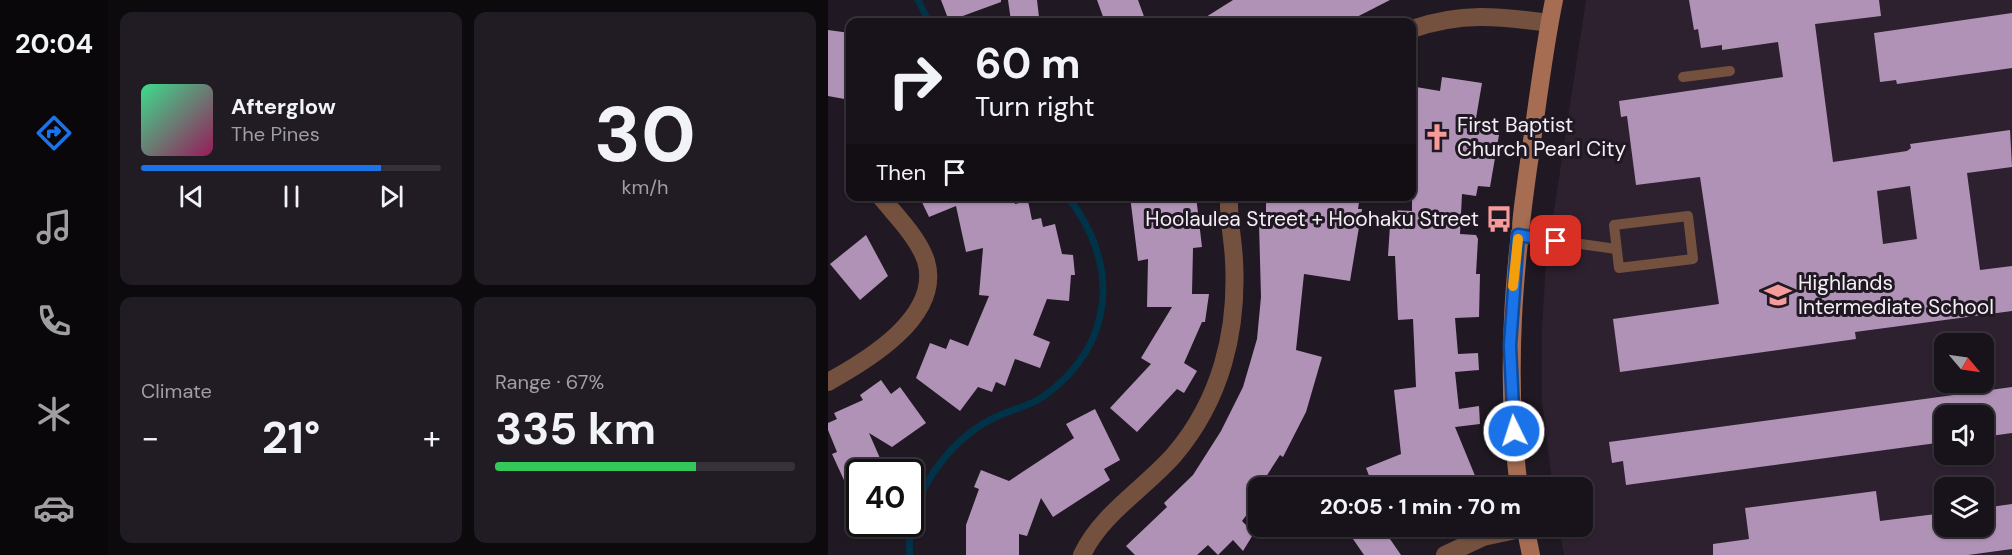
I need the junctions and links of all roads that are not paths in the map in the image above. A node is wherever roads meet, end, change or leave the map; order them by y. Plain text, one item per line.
1 (1554, 0) edge
2 (1549, 23) junction
3 (1416, 28) edge
4 (1730, 71) dead end
5 (1683, 77) dead end
6 (884, 201) edge
7 (1229, 201) edge
8 (1518, 235) junction
9 (1616, 249) junction
10 (828, 382) edge
11 (1519, 477) edge
12 (1483, 537) edge
13 (1527, 537) edge
14 (1082, 555) edge
15 (1445, 555) edge
16 (1531, 555) edge

1 - 2 street
2 - 3 street
2 - 8 street
4 - 5 lane
6 - 10 street
7 - 14 street
8 - 9 lane
8 - 11 street
9 - 9 lane
12 - 15 street
13 - 16 street

